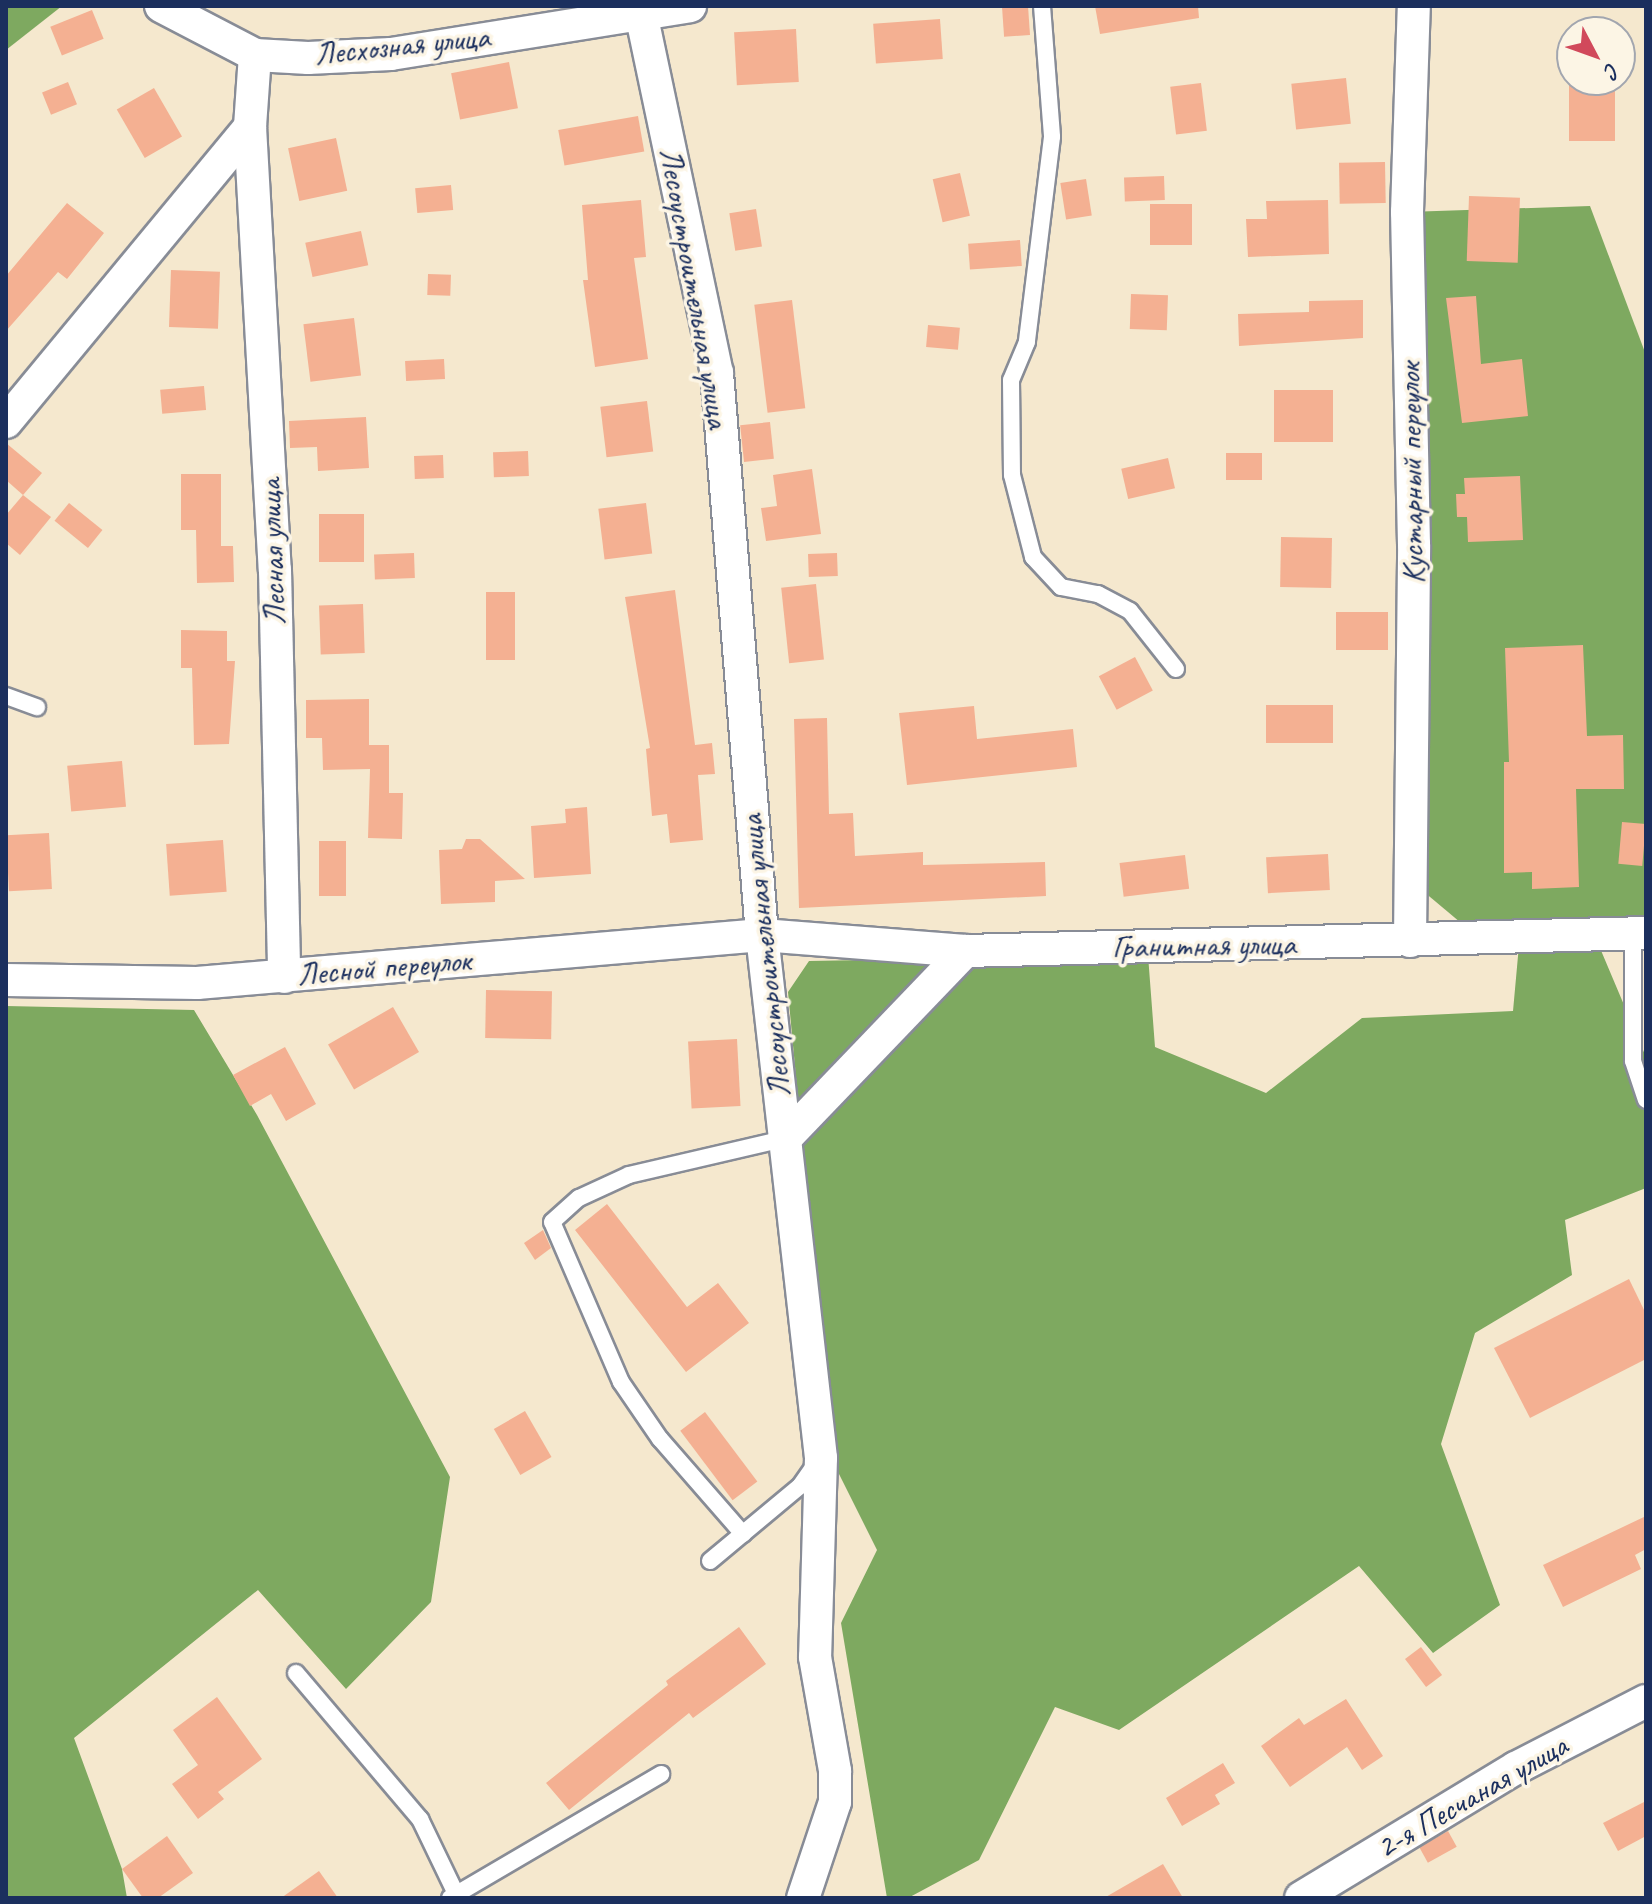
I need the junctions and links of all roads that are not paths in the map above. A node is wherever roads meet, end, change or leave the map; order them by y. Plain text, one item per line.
1 (161, 6) edge
2 (690, 6) edge
3 (1042, 6) edge
4 (1414, 6) edge
5 (641, 13) junction
6 (255, 55) junction
7 (250, 127) junction
8 (6, 422) edge
9 (1176, 669) dead end
10 (6, 696) edge
11 (37, 707) dead end
12 (1640, 933) edge
13 (762, 935) junction
14 (1410, 941) junction
15 (965, 951) junction
16 (284, 977) junction
17 (6, 980) edge
18 (1646, 1100) edge
19 (781, 1140) junction
20 (821, 1458) junction
21 (743, 1534) junction
22 (710, 1561) dead end
23 (296, 1673) dead end
24 (1646, 1701) edge
25 (661, 1774) dead end
26 (455, 1897) edge
27 (803, 1898) edge
28 (1301, 1898) edge

1 - 6 street
2 - 5 street, Лесхозная улица
3 - 9 lane
4 - 14 street, Кустарный переулок
5 - 6 street, Лесхозная улица
5 - 13 street, Лесоустроительная улица
6 - 7 street, Лесная улица
7 - 8 street
7 - 16 street, Лесная улица
10 - 11 lane
12 - 14 street, Гранитная улица
12 - 18 lane
13 - 15 street, Гранитная улица
13 - 16 street, Лесной переулок
13 - 19 street, Лесоустроительная улица
14 - 15 street, Гранитная улица
15 - 19 street
16 - 17 street, Лесной переулок
19 - 20 street, Лесоустроительная улица
19 - 21 lane
20 - 21 lane
20 - 27 street, Лесоустроительная улица
21 - 22 lane
23 - 26 lane
24 - 28 street, 2-я Песчаная улица
25 - 26 lane

